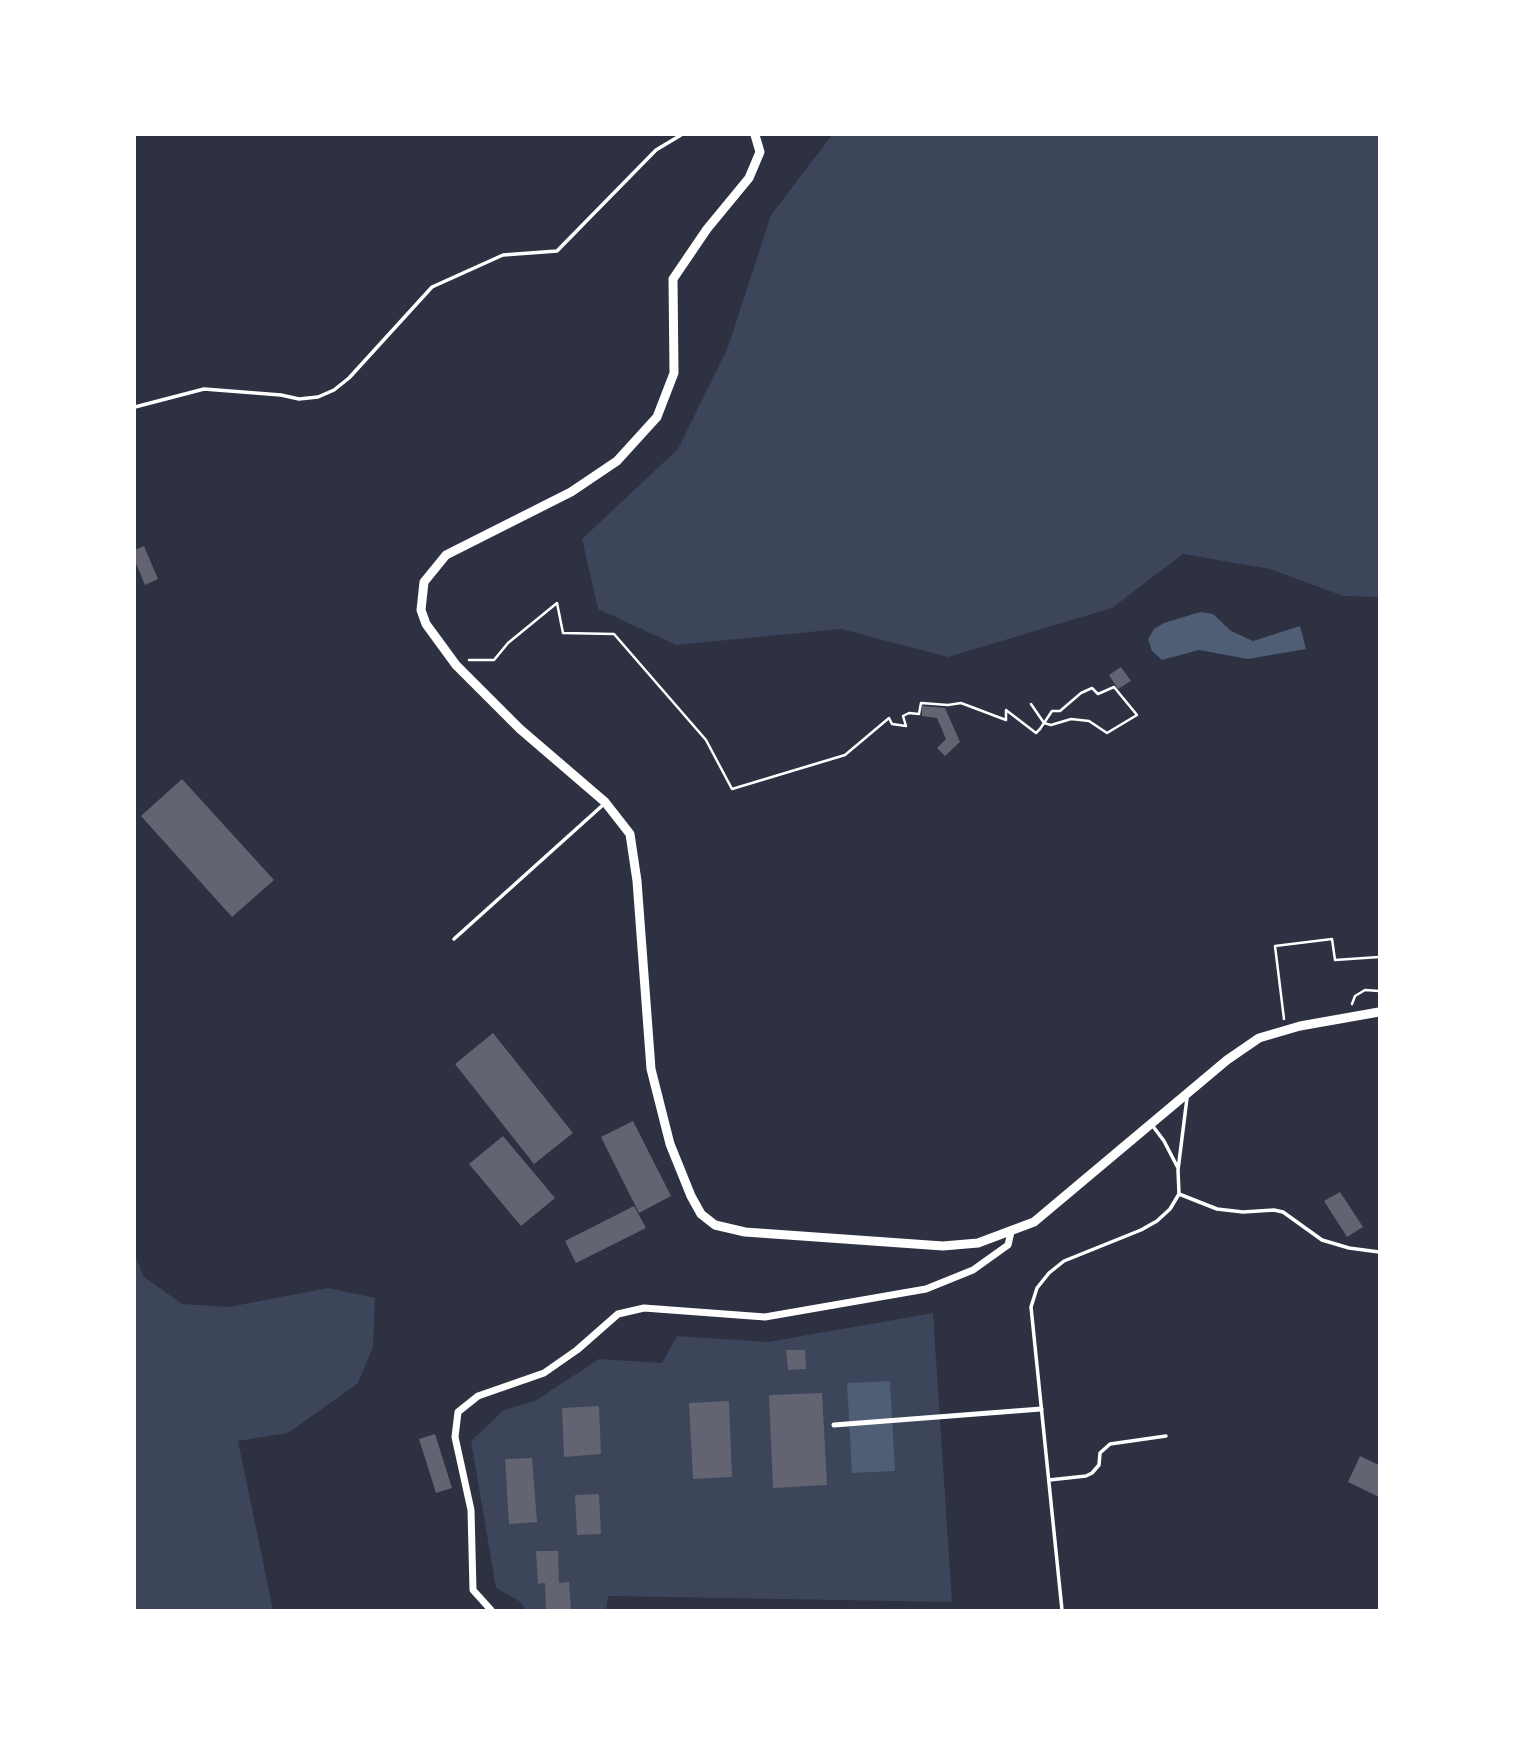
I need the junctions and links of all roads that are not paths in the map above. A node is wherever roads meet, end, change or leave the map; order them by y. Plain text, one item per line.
1 (681, 135) edge
2 (755, 135) edge
3 (135, 407) edge
4 (605, 802) junction
5 (454, 939) dead end
6 (1379, 1012) edge
7 (1187, 1095) junction
8 (1152, 1125) junction
9 (1178, 1170) junction
10 (1179, 1194) junction
11 (1011, 1232) junction
12 (1379, 1252) edge
13 (1041, 1409) junction
14 (834, 1426) dead end
15 (1166, 1436) dead end
16 (1049, 1480) junction
17 (491, 1610) edge
18 (1062, 1610) edge

1 - 3 lane
2 - 4 street
4 - 5 lane
4 - 11 street
6 - 7 street
7 - 8 street
7 - 9 lane
8 - 9 lane
8 - 11 street
9 - 10 lane
10 - 12 lane
10 - 13 lane
11 - 17 street
13 - 14 street
13 - 16 lane
15 - 16 lane
16 - 18 lane

